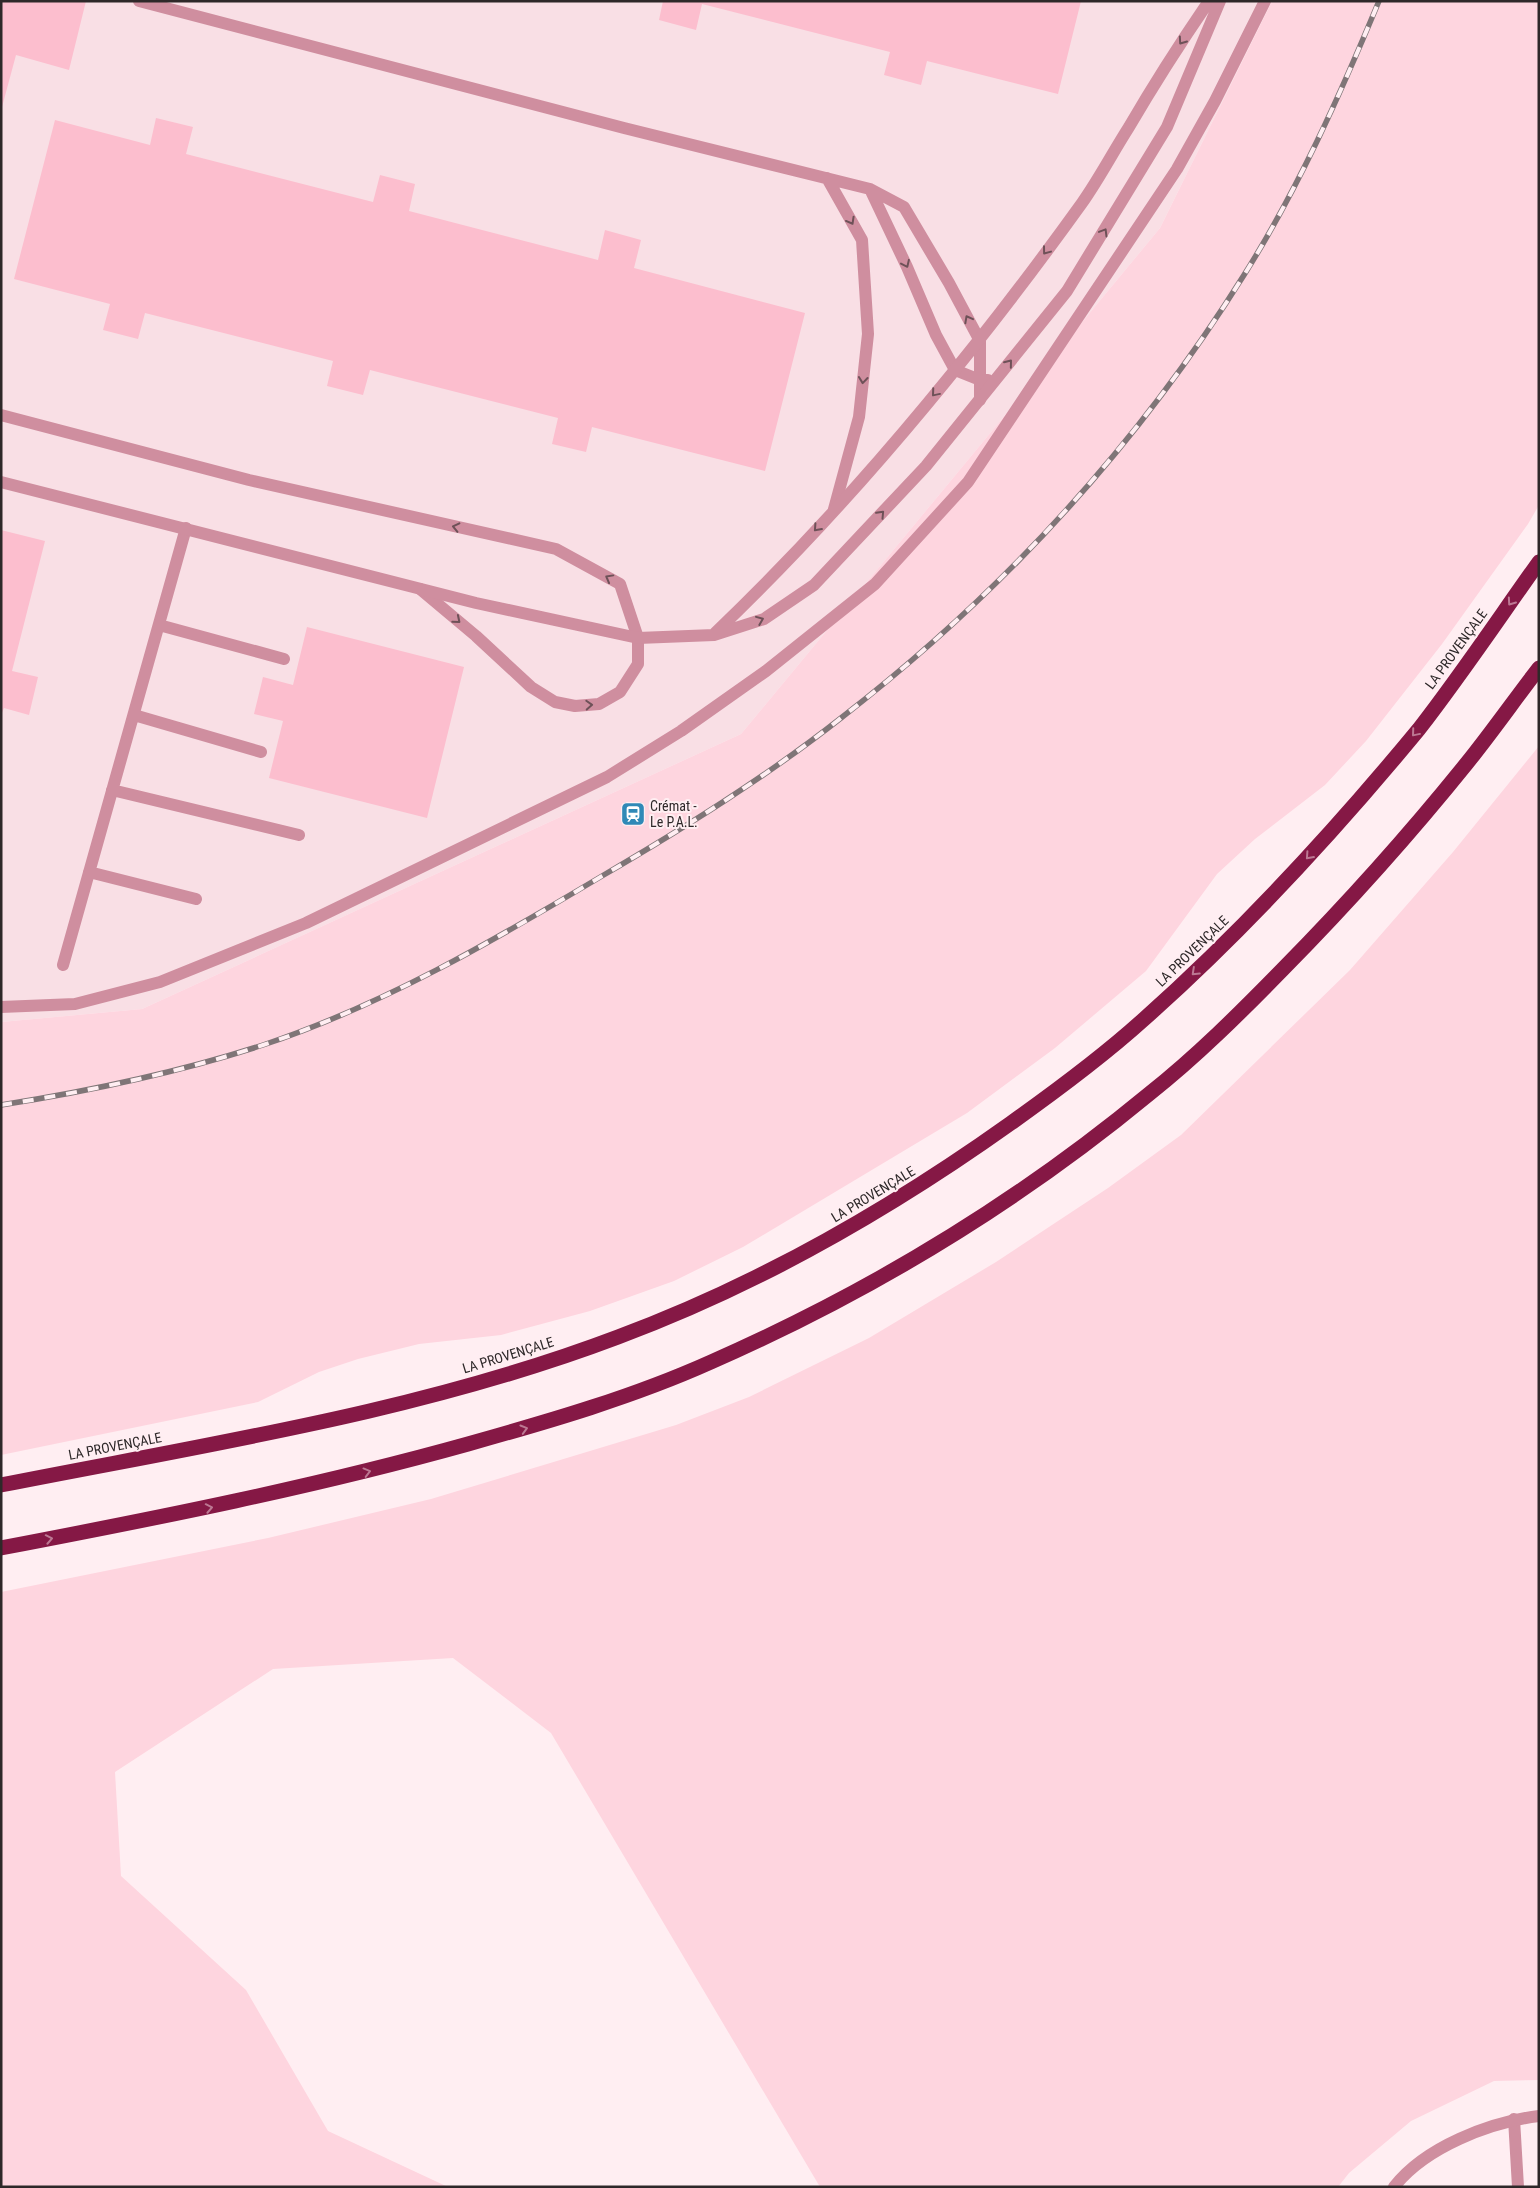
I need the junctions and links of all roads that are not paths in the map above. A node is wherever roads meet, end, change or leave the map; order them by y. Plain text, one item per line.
1 (139, 1) edge
2 (1209, 1) edge
3 (1220, 1) edge
4 (1265, 1) edge
5 (827, 178) junction
6 (870, 189) junction
7 (980, 341) junction
8 (955, 370) junction
9 (980, 380) junction
10 (996, 380) junction
11 (980, 400) junction
12 (1, 415) edge
13 (1, 482) edge
14 (834, 509) junction
15 (186, 528) junction
16 (1539, 562) edge
17 (420, 589) junction
18 (159, 625) junction
19 (714, 635) junction
20 (638, 638) junction
21 (284, 659) dead end
22 (1539, 668) edge
23 (134, 715) junction
24 (261, 752) dead end
25 (112, 790) junction
26 (299, 835) dead end
27 (89, 872) junction
28 (196, 899) dead end
29 (63, 964) dead end
30 (1, 1007) edge
31 (1, 1485) edge
32 (1, 1548) edge
33 (1539, 2116) edge
34 (1514, 2119) junction
35 (1394, 2187) edge
36 (1518, 2187) edge

1 - 5 street
2 -> 7 street
10 -> 3 street
4 - 30 street
5 - 6 street
5 -> 14 street
7 -> 6 street
6 -> 8 street
7 - 8 street
7 - 9 street
8 - 9 street
8 -> 14 street
9 - 10 street
9 - 11 street
10 - 11 street
19 -> 11 street
20 -> 12 street
13 - 15 street
14 -> 19 street
15 - 17 street
15 - 18 street
16 -> 31 highway, LA PROVENÇALE
17 - 20 street
17 -> 20 street
18 - 21 street
18 - 23 street
19 - 20 street
32 -> 22 highway
23 - 24 street
23 - 25 street
25 - 26 street
25 - 27 street
27 - 28 street
27 - 29 street
33 - 34 street
34 - 35 street
34 - 36 street

